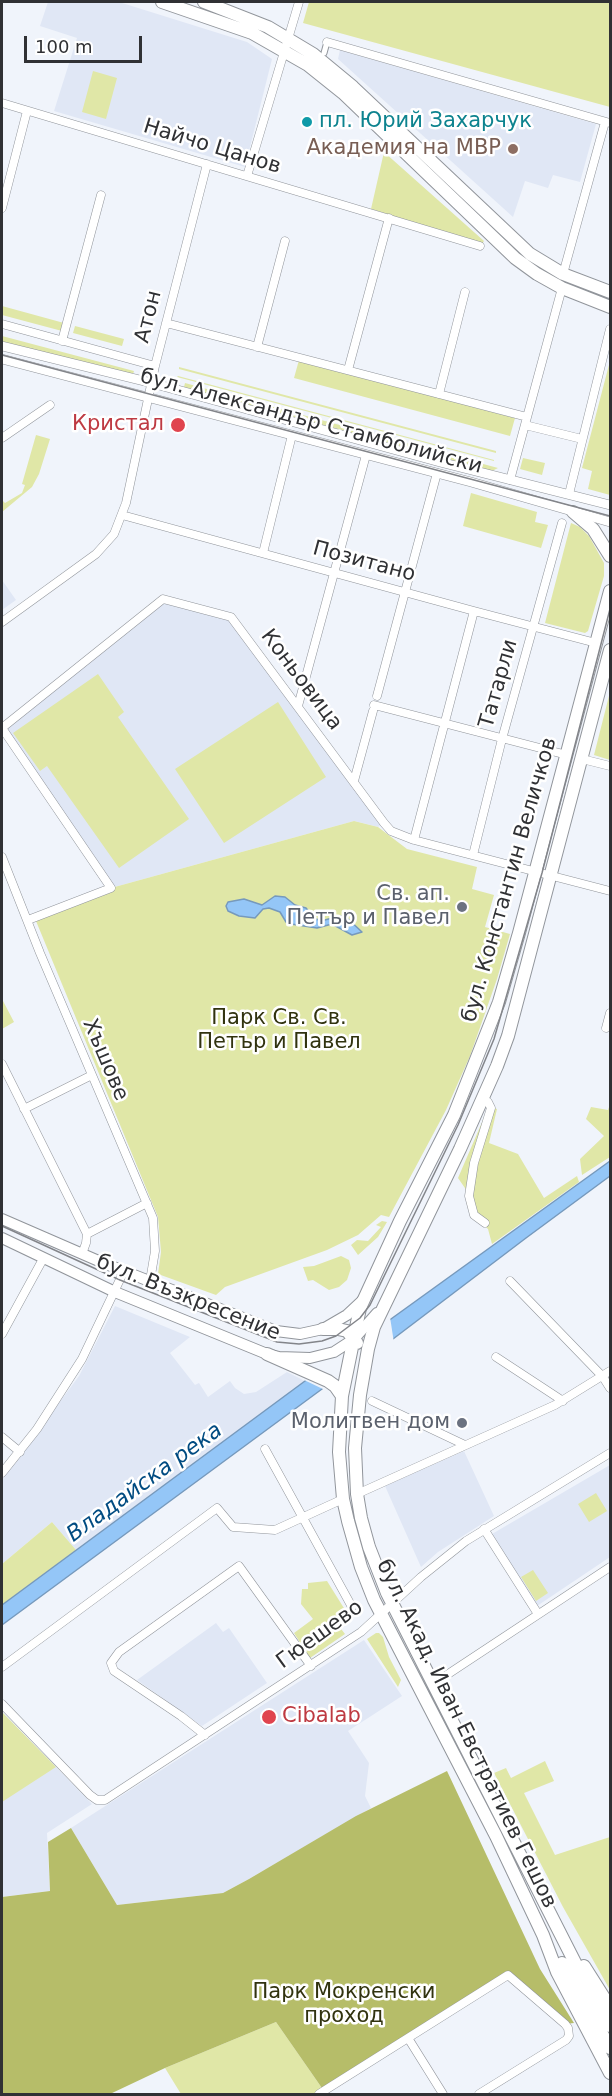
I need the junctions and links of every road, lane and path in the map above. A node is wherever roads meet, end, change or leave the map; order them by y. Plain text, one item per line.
1 (162, 2) edge
2 (204, 2) edge
3 (298, 2) edge
4 (327, 42) joint
5 (286, 44) junction
6 (324, 53) dead end
7 (2, 103) edge
8 (27, 111) junction
9 (608, 122) edge
10 (207, 164) junction
11 (247, 176) junction
12 (101, 195) dead end
13 (2, 208) edge
14 (389, 218) junction
15 (285, 241) dead end
16 (480, 246) dead end
17 (563, 274) junction
18 (561, 288) junction
19 (465, 292) dead end
20 (610, 292) edge
21 (610, 307) edge
22 (166, 323) junction
23 (2, 324) edge
24 (610, 329) edge
25 (62, 341) junction
26 (2, 346) edge
27 (257, 347) junction
28 (2, 359) edge
29 (155, 366) junction
30 (348, 370) junction
31 (152, 383) junction
32 (438, 394) junction
33 (148, 398) junction
34 (50, 405) dead end
35 (526, 421) junction
36 (292, 435) junction
37 (2, 438) edge
38 (582, 440) junction
39 (366, 455) junction
40 (436, 473) junction
41 (510, 480) junction
42 (569, 494) junction
43 (610, 505) edge
44 (573, 512) junction
45 (122, 515) junction
46 (610, 522) edge
47 (562, 524) dead end
48 (263, 553) junction
49 (610, 556) edge
50 (334, 572) junction
51 (610, 591) edge
52 (405, 592) junction
53 (474, 611) junction
54 (2, 622) edge
55 (534, 626) junction
56 (596, 643) junction
57 (610, 650) edge
58 (377, 696) dead end
59 (298, 706) junction
60 (445, 723) junction
61 (2, 728) edge
62 (502, 739) junction
63 (567, 755) junction
64 (582, 759) junction
65 (610, 766) edge
66 (354, 781) junction
67 (414, 840) junction
68 (473, 855) junction
69 (2, 857) edge
70 (536, 871) junction
71 (551, 875) junction
72 (610, 891) edge
73 (28, 920) junction
74 (610, 1013) edge
75 (606, 1028) dead end
76 (2, 1064) edge
77 (92, 1075) junction
78 (483, 1099) junction
79 (24, 1109) junction
80 (147, 1203) junction
81 (2, 1219) edge
82 (485, 1223) dead end
83 (87, 1234) junction
84 (2, 1238) edge
85 (82, 1254) junction
86 (43, 1258) junction
87 (124, 1271) junction
88 (150, 1281) junction
89 (510, 1281) dead end
90 (115, 1292) junction
91 (363, 1301) junction
92 (384, 1305) junction
93 (323, 1329) junction
94 (2, 1334) edge
95 (354, 1339) junction
96 (267, 1354) junction
97 (496, 1357) dead end
98 (610, 1371) edge
99 (363, 1376) junction
100 (603, 1377) junction
101 (610, 1388) edge
102 (342, 1396) junction
103 (372, 1401) dead end
104 (563, 1401) junction
105 (2, 1437) edge
106 (465, 1445) junction
107 (265, 1449) dead end
108 (20, 1452) junction
109 (610, 1453) edge
110 (2, 1473) edge
111 (357, 1494) junction
112 (343, 1498) junction
113 (304, 1518) junction
114 (484, 1529) junction
115 (610, 1567) edge
116 (392, 1602) junction
117 (352, 1607) dead end
118 (382, 1613) junction
119 (538, 1614) junction
120 (311, 1666) junction
121 (2, 1667) edge
122 (433, 1684) junction
123 (2, 1704) edge
124 (205, 1735) junction
125 (554, 1919) junction
126 (543, 1935) junction
127 (610, 2007) edge
128 (610, 2026) edge
129 (408, 2038) junction
130 (610, 2048) edge
131 (610, 2073) edge
132 (319, 2094) edge
133 (443, 2094) edge
134 (479, 2094) edge

1 - 5 main road
2 - 5 main road
3 - 5 street
4 - 6 street
4 - 9 street
5 - 11 street
5 - 17 main road
5 - 18 main road
7 - 8 street, Найчо Цанов
8 - 10 street, Найчо Цанов
8 - 13 street
9 - 17 street
10 - 11 street, Найчо Цанов
10 - 22 street, Атон
11 - 14 street, Найчо Цанов
12 - 25 street
14 - 16 street, Найчо Цанов
14 - 30 street
15 - 27 street
17 - 20 main road
18 - 21 main road
18 - 35 street
19 - 32 street
22 - 27 street
22 - 29 street, Атон
23 - 25 street
24 - 38 street
25 - 29 street
26 - 31 street, бул. Александър Стамболийски
27 - 30 street
28 - 33 street, бул. Александър Стамболийски
29 - 31 street, Атон
30 - 32 street
31 - 33 street, Атон
31 - 41 street, бул. Александър Стамболийски
32 - 35 street
33 - 36 street, бул. Александър Стамболийски
33 - 45 street, Атон
34 - 37 street
35 - 38 street
35 - 41 street
36 - 39 street, бул. Александър Стамболийски
36 - 48 street
38 - 42 street
39 - 40 street, бул. Александър Стамболийски
39 - 50 street
40 - 44 street, бул. Александър Стамболийски
40 - 52 street
41 - 42 street, бул. Александър Стамболийски
42 - 43 street, бул. Александър Стамболийски
44 - 46 street, бул. Александър Стамболийски
44 - 49 main road
45 - 48 street, Позитано
45 - 54 street, Атон
47 - 55 street, Татарли
48 - 50 street, Позитано
50 - 52 street, Позитано
50 - 59 street
51 - 56 main road, бул. Константин Величков
52 - 53 street, Позитано
52 - 58 street
53 - 55 street, Позитано
53 - 60 street
55 - 56 street, Позитано
55 - 62 street, Татарли
56 - 63 main road, бул. Константин Величков
57 - 64 main road, бул. Константин Величков
59 - 61 street, Коньовица
59 - 66 street, Коньовица
60 - 62 street
60 - 66 street
60 - 67 street
61 - 73 street
62 - 63 street
62 - 68 street, Татарли
63 - 70 main road, бул. Константин Величков
64 - 65 street
64 - 71 main road, бул. Константин Величков
66 - 67 street, Коньовица
67 - 68 street
68 - 70 street
69 - 73 street, Хъшове
70 - 71 street
70 - 91 main road, бул. Константин Величков
71 - 72 street
71 - 78 main road, бул. Константин Величков
73 - 77 street, Хъшове
74 - 75 street
76 - 79 street
77 - 79 street
77 - 80 street, Хъшове
78 - 82 street
78 - 92 main road, бул. Константин Величков
79 - 83 street
80 - 83 street
80 - 88 street, Хъшове
81 - 85 main road, бул. Възкресение
83 - 85 street
84 - 86 main road, бул. Възкресение
85 - 87 main road, бул. Възкресение
86 - 90 main road, бул. Възкресение
86 - 94 street
87 - 88 main road, бул. Възкресение
87 - 90 street
88 - 93 main road, бул. Възкресение
89 - 100 street
90 - 96 main road, бул. Възкресение
90 - 108 street
91 - 93 main road, бул. Възкресение
91 - 95 main road, бул. Акад. Иван Евстратиев Гешов
92 - 95 main road, бул. Възкресение
92 - 99 main road, бул. Акад. Иван Евстратиев Гешов
93 - 95 main road
95 - 96 main road, бул. Възкресение
95 - 99 main road
95 - 102 main road, бул. Акад. Иван Евстратиев Гешов
96 - 102 main road
97 - 104 street
98 - 100 street
99 - 111 main road, бул. Акад. Иван Евстратиев Гешов
100 - 101 street
100 - 104 street
102 - 112 main road, бул. Акад. Иван Евстратиев Гешов
103 - 106 street
104 - 106 street
105 - 108 street
106 - 111 street
107 - 113 street
108 - 110 street
109 - 114 street, Гюешево
111 - 116 main road, бул. Акад. Иван Евстратиев Гешов
112 - 113 street
112 - 118 main road, бул. Акад. Иван Евстратиев Гешов
113 - 117 street
113 - 121 street
114 - 116 street, Гюешево
114 - 119 street
115 - 119 street
116 - 118 street, Гюешево
116 - 122 main road, бул. Акад. Иван Евстратиев Гешов
118 - 120 street, Гюешево
118 - 126 main road, бул. Акад. Иван Евстратиев Гешов
119 - 122 street
120 - 124 street, Гюешево
120 - 124 street
122 - 125 main road, бул. Акад. Иван Евстратиев Гешов
123 - 124 street, Гюешево
125 - 127 main road, бул. Акад. Иван Евстратиев Гешов
125 - 128 main road, бул. Акад. Иван Евстратиев Гешов
126 - 130 main road, бул. Акад. Иван Евстратиев Гешов
126 - 131 main road, бул. Акад. Иван Евстратиев Гешов
129 - 132 street
129 - 133 street
129 - 134 street

